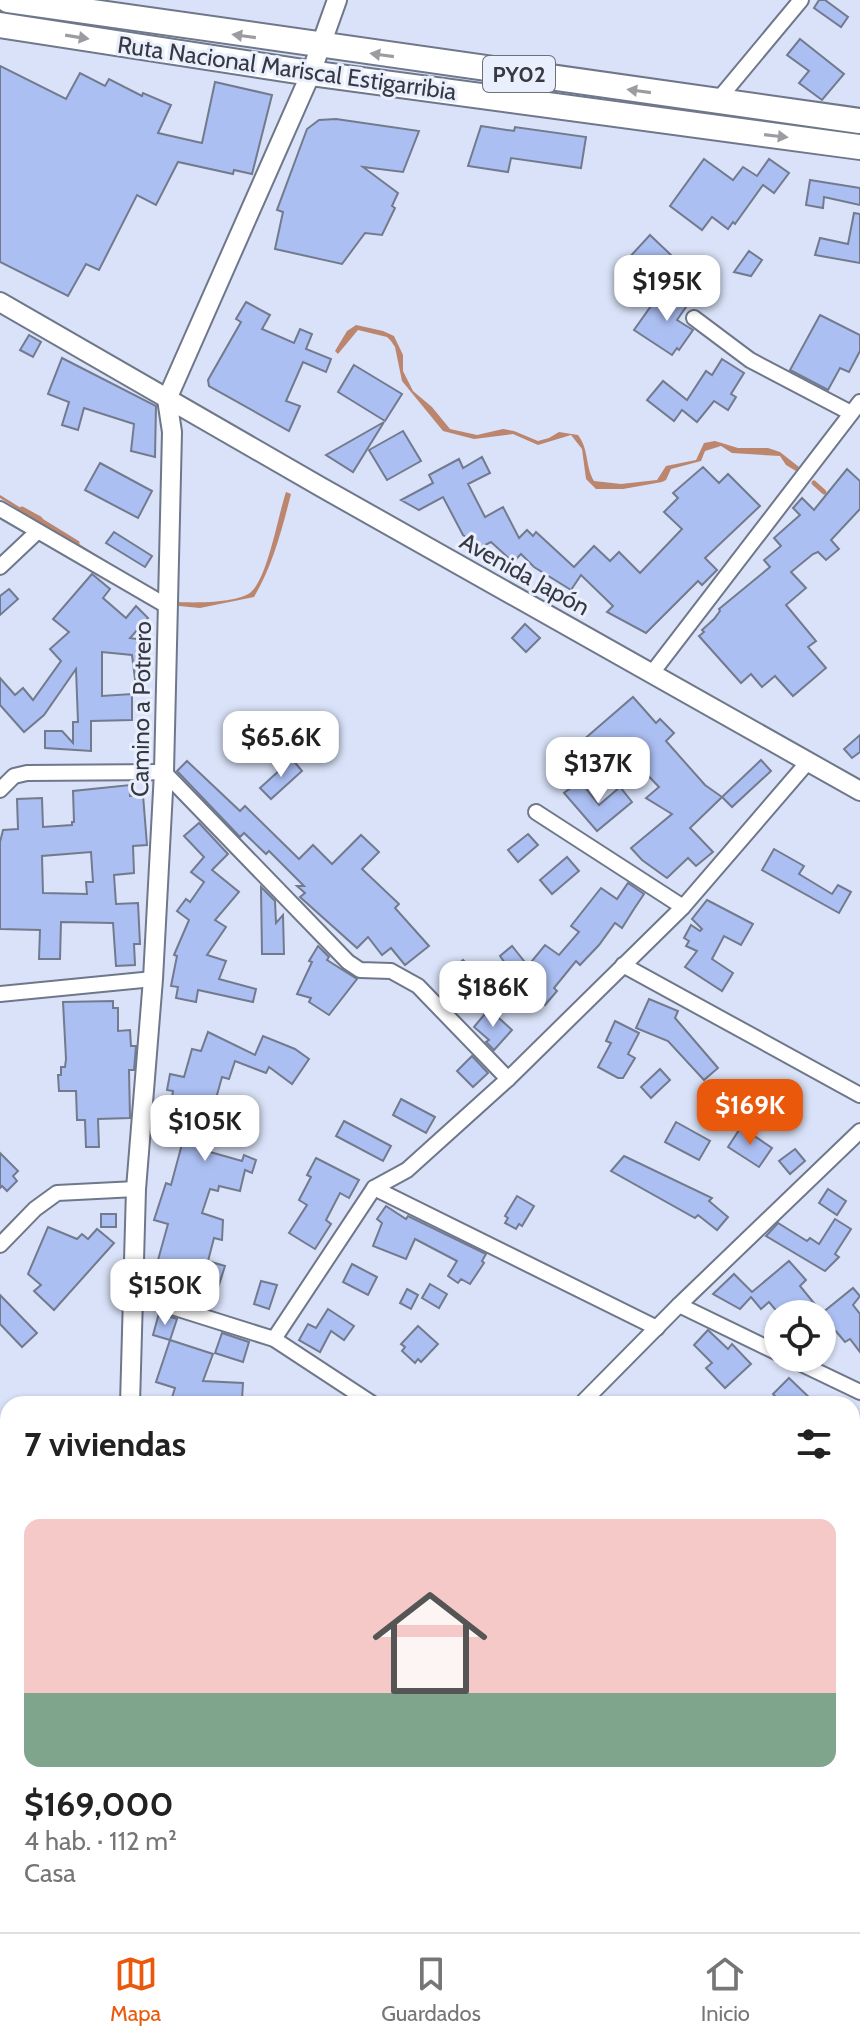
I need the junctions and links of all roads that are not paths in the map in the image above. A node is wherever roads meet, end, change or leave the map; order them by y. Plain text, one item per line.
1 (8, 0) edge
2 (337, 0) edge
3 (801, 0) edge
4 (0, 25) edge
5 (322, 47) junction
6 (311, 73) junction
7 (717, 101) junction
8 (860, 121) edge
9 (860, 147) edge
10 (0, 302) edge
11 (694, 318) dead end
12 (167, 399) junction
13 (856, 408) edge
14 (0, 509) edge
15 (37, 532) junction
16 (0, 567) edge
17 (167, 606) junction
18 (652, 673) junction
19 (807, 763) junction
20 (164, 772) junction
21 (0, 790) edge
22 (860, 791) edge
23 (536, 812) dead end
24 (683, 907) junction
25 (623, 965) junction
26 (153, 979) junction
27 (0, 994) edge
28 (508, 1079) junction
29 (860, 1095) edge
30 (860, 1131) edge
31 (374, 1188) junction
32 (136, 1189) junction
33 (0, 1245) edge
34 (134, 1295) junction
35 (679, 1305) junction
36 (657, 1328) junction
37 (274, 1339) junction
38 (764, 1346) edge
39 (818, 1372) edge
40 (860, 1392) edge
41 (130, 1396) edge
42 (361, 1396) edge
43 (589, 1396) edge

5 -> 1 highway, Ruta Nacional Mariscal Estigarribia / PY02
2 - 5 street
3 - 7 street
4 -> 6 highway, Ruta Nacional Mariscal Estigarribia / PY02
5 - 6 street
7 -> 5 highway, Ruta Nacional Mariscal Estigarribia / PY02
6 -> 9 highway, Ruta Nacional Mariscal Estigarribia / PY02
6 - 12 street
7 - 8 highway, Ruta Nacional Mariscal Estigarribia / PY02
10 - 12 street, Avenida Japón
11 - 13 street
12 - 17 street, Camino a Potrero
12 - 18 street, Avenida Japón
13 - 18 street
14 - 15 street
15 - 16 street
15 - 17 street
17 - 20 street, Camino a Potrero
18 - 19 street, Avenida Japón
19 - 22 street, Avenida Japón
19 - 24 street
20 - 21 street
20 - 26 street, Camino a Potrero
20 - 28 street
23 - 24 street
24 - 25 street
25 - 28 street
25 - 29 street
26 - 27 street
26 - 32 street, Camino a Potrero
28 - 31 street
30 - 35 street
31 - 36 street
31 - 37 street
32 - 33 street
32 - 34 street, Camino a Potrero
34 - 37 street
34 - 41 street, Camino a Potrero
35 - 36 street
35 - 38 street
36 - 43 street
37 - 42 street
39 - 40 street

